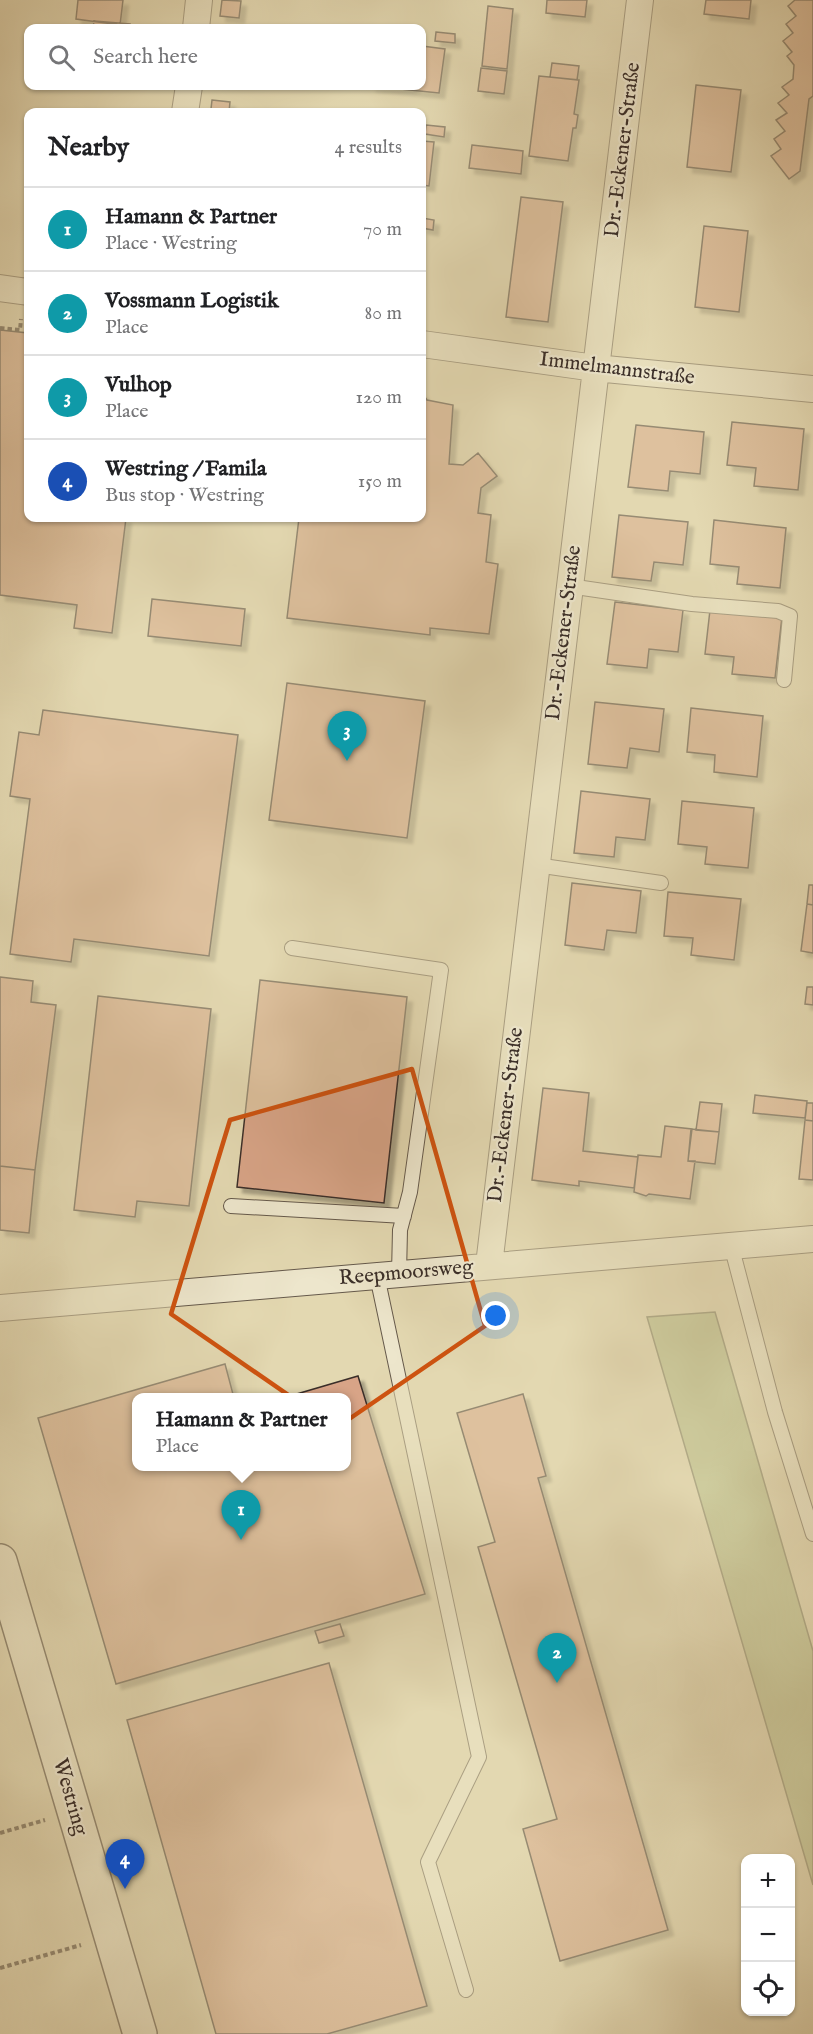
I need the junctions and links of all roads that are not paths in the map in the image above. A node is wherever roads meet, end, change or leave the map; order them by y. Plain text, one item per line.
1 (199, 0) edge
2 (640, 0) edge
3 (196, 24) edge
4 (188, 90) edge
5 (186, 108) edge
6 (0, 288) edge
7 (24, 291) edge
8 (426, 345) edge
9 (595, 368) junction
10 (813, 389) edge
11 (569, 586) junction
12 (784, 680) dead end
13 (536, 865) junction
14 (661, 883) dead end
15 (292, 948) dead end
16 (231, 1206) dead end
17 (404, 1216) junction
18 (813, 1239) edge
19 (731, 1245) junction
20 (489, 1265) junction
21 (388, 1275) junction
22 (0, 1308) edge
23 (813, 1534) edge
24 (0, 1561) edge
25 (466, 1990) dead end
26 (140, 2034) edge

1 - 3 street
2 - 9 street, Dr.-Eckener-Straße
4 - 5 street
6 - 7 street
8 - 9 street, Immelmannstraße
9 - 10 street, Immelmannstraße
9 - 11 street, Dr.-Eckener-Straße
11 - 12 lane
11 - 13 street, Dr.-Eckener-Straße
13 - 14 lane
13 - 20 street, Dr.-Eckener-Straße
15 - 17 lane
16 - 17 lane
17 - 21 lane
18 - 19 street, Reepmoorsweg
19 - 20 street, Reepmoorsweg
19 - 23 lane
20 - 21 street, Reepmoorsweg
21 - 22 street, Reepmoorsweg
21 - 25 lane
24 - 26 main road, Westring

